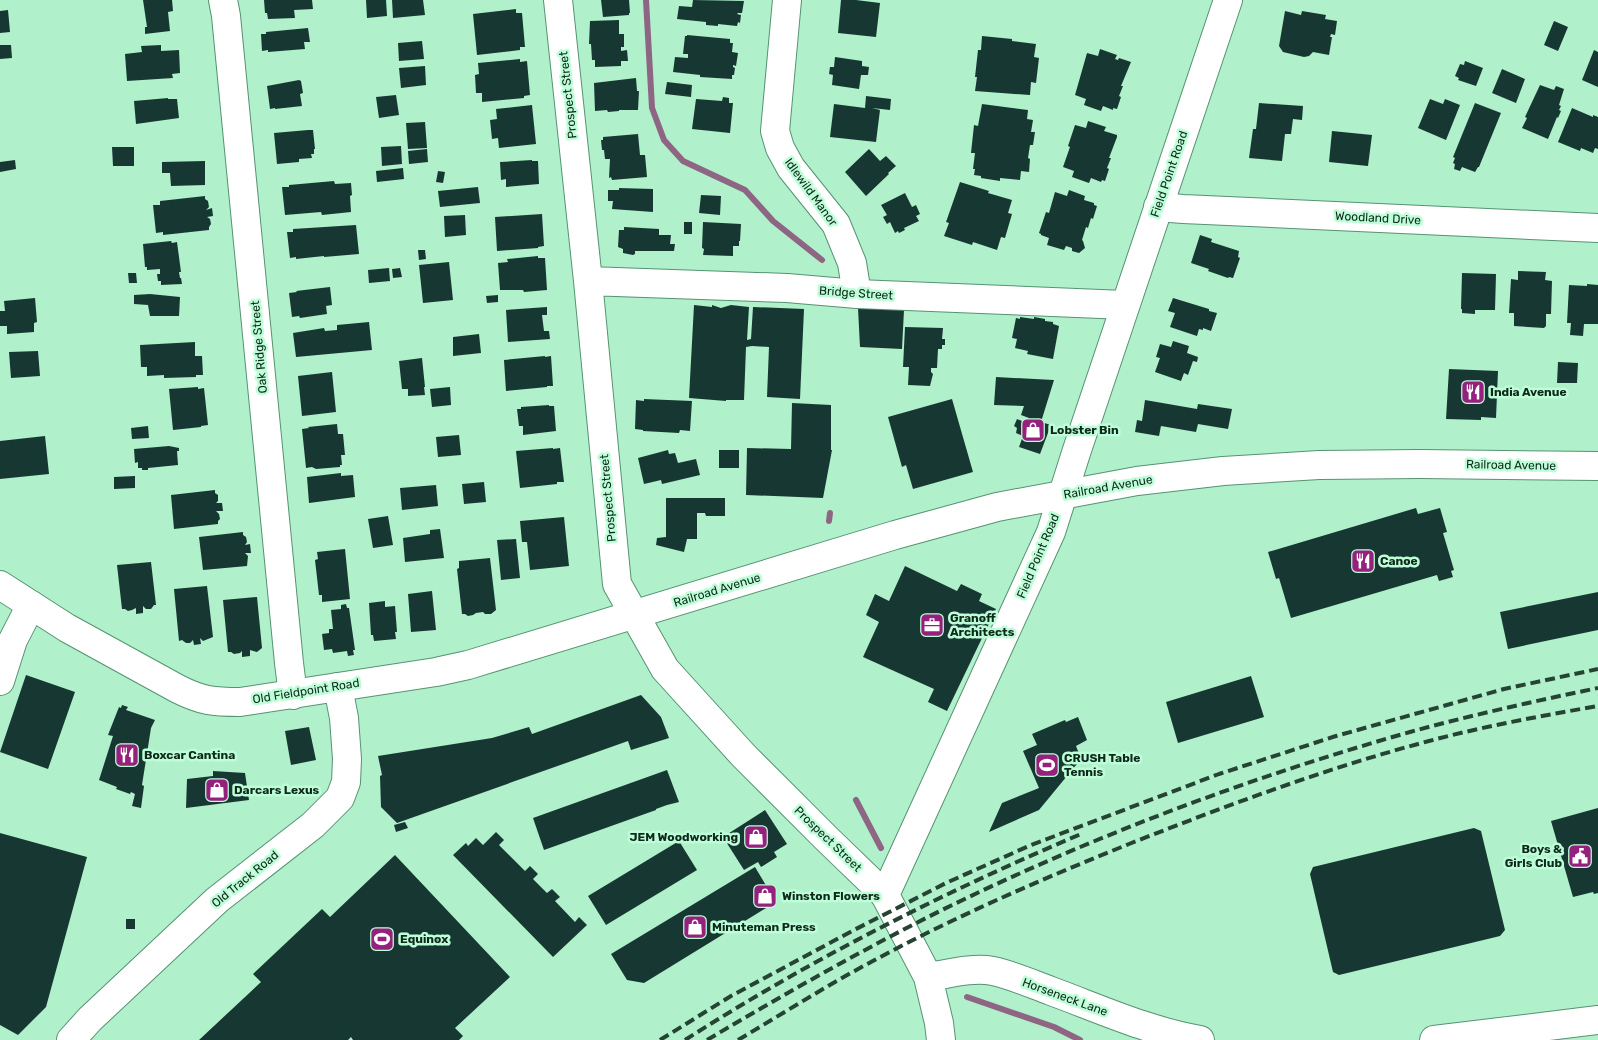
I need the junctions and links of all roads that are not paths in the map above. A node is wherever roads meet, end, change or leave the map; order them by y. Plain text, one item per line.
1 (223, 0) edge
2 (558, 0) edge
3 (787, 0) edge
4 (1228, 0) edge
5 (1158, 207) junction
6 (1598, 228) edge
7 (588, 281) junction
8 (857, 294) junction
9 (1125, 306) junction
10 (1598, 466) edge
11 (1063, 494) junction
12 (0, 585) edge
13 (31, 605) junction
14 (634, 616) junction
15 (0, 681) edge
16 (338, 687) junction
17 (293, 695) junction
18 (885, 894) junction
19 (928, 977) junction
20 (1598, 1020) edge
21 (70, 1040) edge
22 (941, 1040) edge
23 (1200, 1040) edge
24 (1434, 1040) edge

1 - 17 street, Oak Ridge Street
2 - 7 street, Prospect Street
3 - 8 street, Idlewild Manor
4 - 5 street, Field Point Road
5 - 6 street, Woodland Drive
5 - 9 street, Field Point Road
7 - 8 street, Bridge Street
7 - 14 street, Prospect Street
8 - 9 street, Bridge Street
9 - 11 street, Field Point Road
10 - 11 street, Railroad Avenue
11 - 14 street, Railroad Avenue
11 - 18 street, Field Point Road
12 - 13 street, Old Fieldpoint Road
13 - 15 street
13 - 17 street, Old Fieldpoint Road
14 - 16 street, Old Fieldpoint Road
14 - 18 street, Prospect Street
16 - 17 street, Old Fieldpoint Road
16 - 21 street, Old Track Road
18 - 19 street
19 - 22 street
19 - 23 street, Horseneck Lane
20 - 24 street

